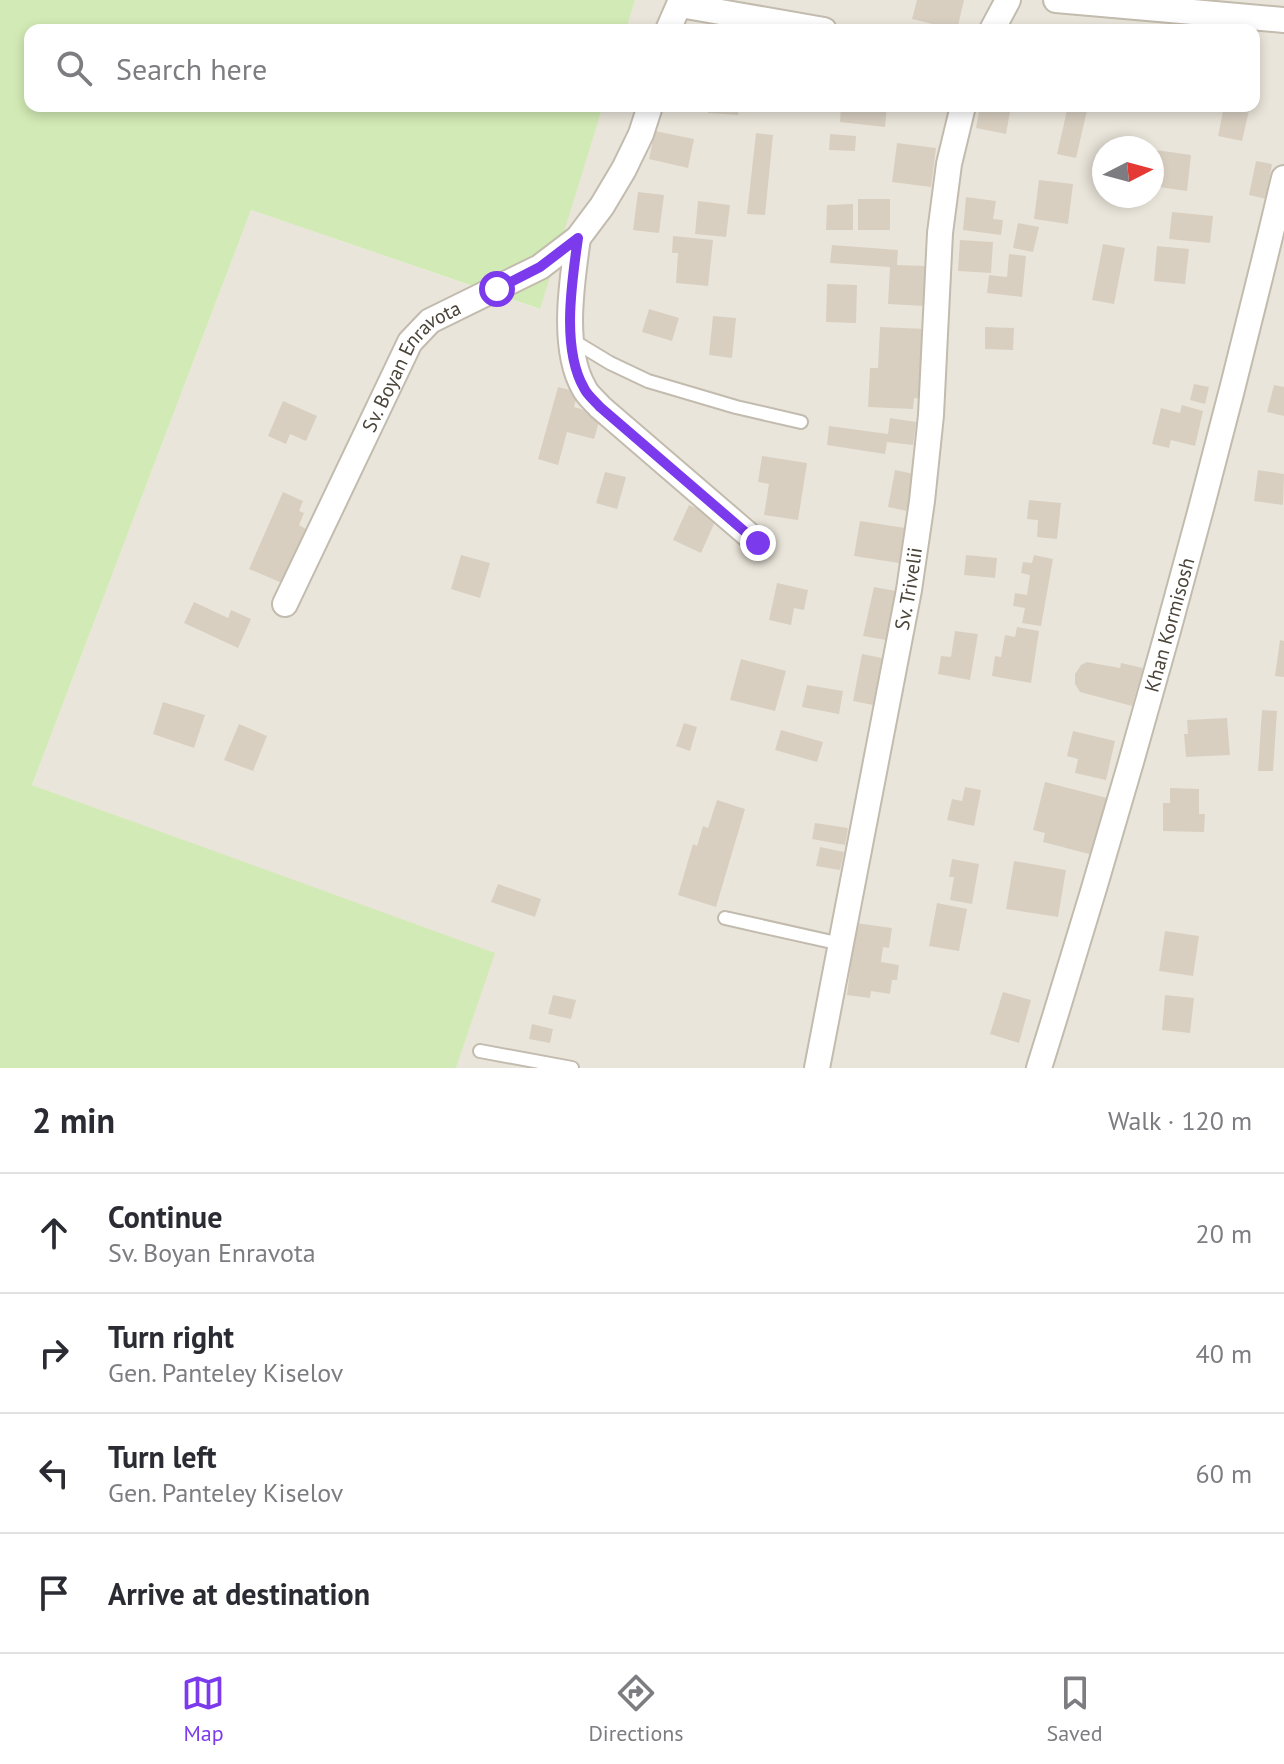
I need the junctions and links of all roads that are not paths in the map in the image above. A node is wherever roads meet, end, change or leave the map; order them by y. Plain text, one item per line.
1 (1008, 0) edge
2 (1056, 0) edge
3 (681, 3) edge
4 (1284, 20) edge
5 (671, 24) edge
6 (792, 24) edge
7 (995, 24) edge
8 (648, 112) edge
9 (962, 112) edge
10 (1284, 178) edge
11 (578, 238) junction
12 (572, 340) junction
13 (801, 422) dead end
14 (758, 543) dead end
15 (285, 604) dead end
16 (725, 918) dead end
17 (841, 944) junction
18 (480, 1051) dead end
19 (572, 1068) edge
20 (817, 1068) edge
21 (1039, 1068) edge

1 - 7 street
2 - 4 street
3 - 5 street
3 - 6 street
8 - 11 street, Sv. Boyan Enravota
9 - 17 street, Sv. Trivelii
10 - 21 street, Khan Kormisosh
11 - 12 street
11 - 15 street, Sv. Boyan Enravota
12 - 13 lane
12 - 14 street
16 - 17 lane
17 - 20 street, Sv. Trivelii
18 - 19 lane

